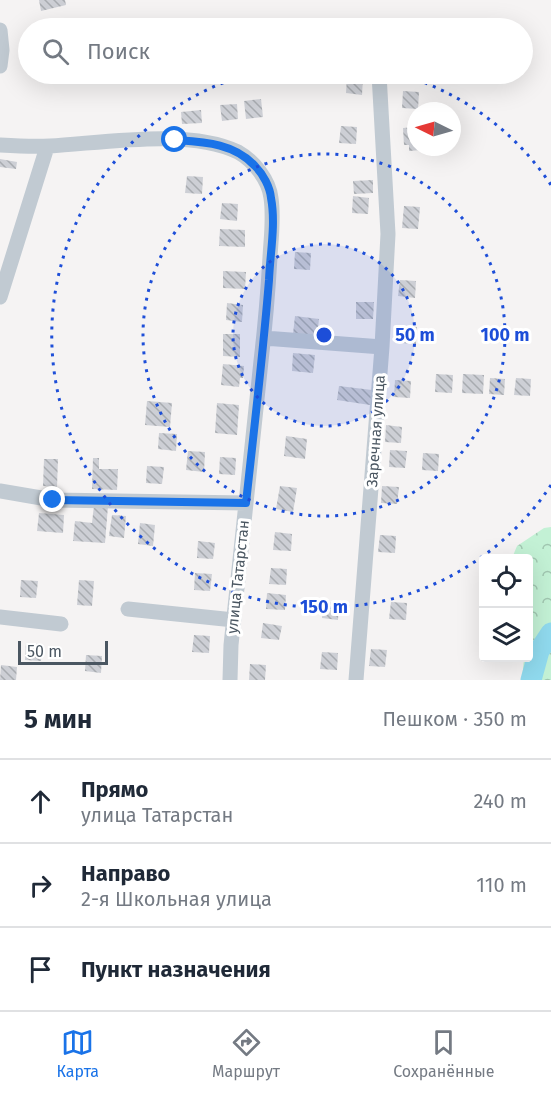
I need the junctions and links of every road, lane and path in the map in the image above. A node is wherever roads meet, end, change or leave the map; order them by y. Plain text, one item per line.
1 (0, 30) edge
2 (1, 50) edge
3 (0, 66) edge
4 (380, 84) edge
5 (0, 145) edge
6 (47, 147) junction
7 (0, 297) edge
8 (264, 339) junction
9 (382, 347) junction
10 (0, 491) edge
11 (246, 503) junction
12 (128, 609) dead end
13 (0, 617) edge
14 (234, 620) junction
15 (61, 624) dead end
16 (230, 680) edge
17 (356, 680) edge

1 - 2 street
2 - 3 street
4 - 9 street, Заречная улица
5 - 6 street, улица Татарстан
6 - 7 street
6 - 8 street, улица Татарстан
8 - 9 street
8 - 11 street, улица Татарстан
9 - 17 street, Заречная улица
10 - 11 street
11 - 14 street, улица Татарстан
12 - 14 street
13 - 15 street
14 - 16 street, улица Татарстан

